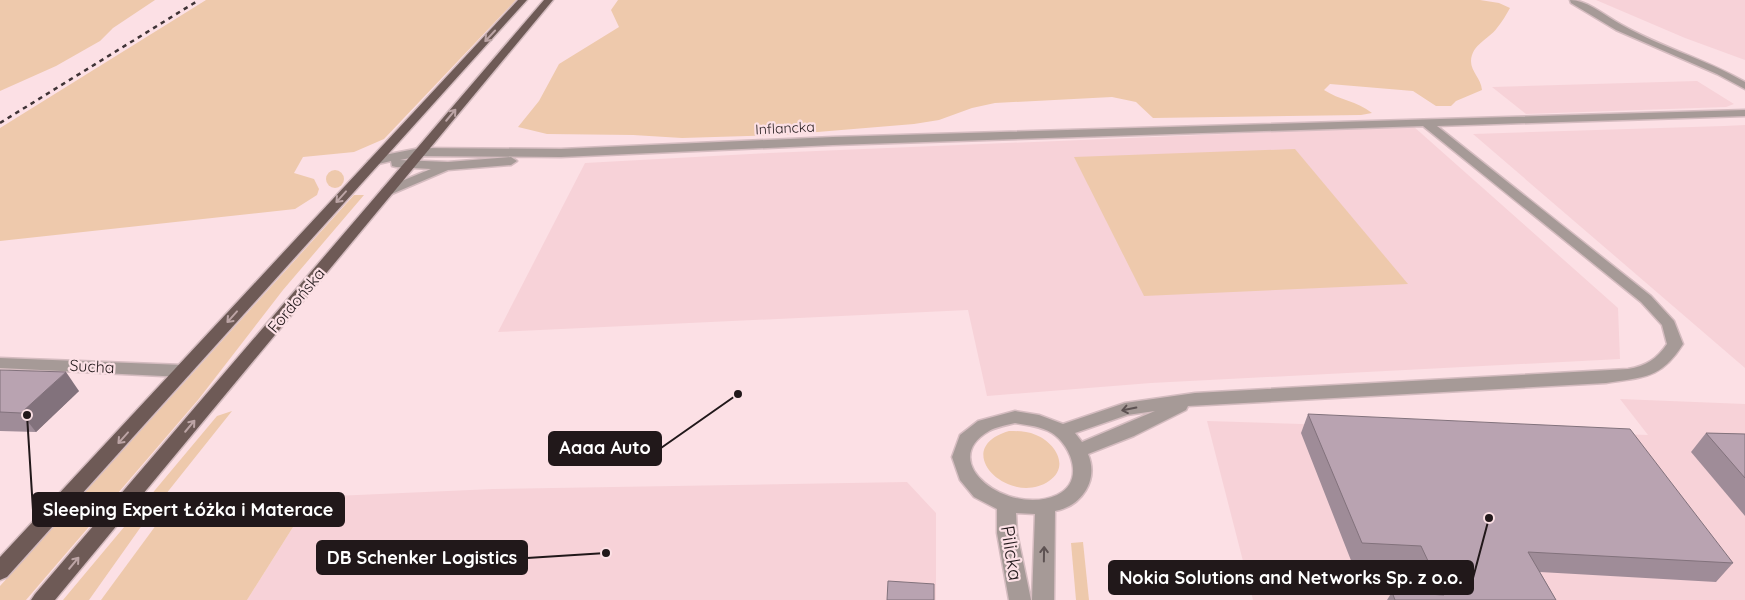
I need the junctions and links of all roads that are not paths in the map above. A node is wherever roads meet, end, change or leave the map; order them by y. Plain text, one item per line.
1 (523, 0) edge
2 (549, 0) edge
3 (1574, 0) edge
4 (1745, 86) edge
5 (1745, 114) edge
6 (1425, 122) junction
7 (420, 152) junction
8 (561, 153) junction
9 (374, 161) junction
10 (409, 165) junction
11 (448, 166) junction
12 (387, 192) junction
13 (0, 363) edge
14 (183, 370) junction
15 (1195, 399) junction
16 (1061, 431) junction
17 (1079, 450) junction
18 (1006, 505) junction
19 (1045, 508) junction
20 (0, 571) edge
21 (42, 600) edge
22 (1020, 600) edge
23 (1043, 600) edge

1 -> 9 main road
7 -> 2 main road, Fordońska
3 - 4 street
5 - 6 street, Inflancka
6 - 8 street, Inflancka
6 - 15 street
7 - 8 street, Inflancka
7 - 9 street, Inflancka
7 - 10 main road, Fordońska
8 - 11 street, Inflancka
9 - 10 street, Inflancka
9 -> 14 main road
10 - 11 street, Inflancka
10 - 12 main road, Fordońska
11 - 12 street, Inflancka
21 -> 12 main road, Fordońska
13 - 14 street, Sucha
14 -> 20 main road
15 -> 16 street
15 - 17 street
16 - 17 street
16 - 18 street
17 - 19 street
18 - 19 street
18 - 22 street, Pilicka
23 -> 19 street, Pilicka

